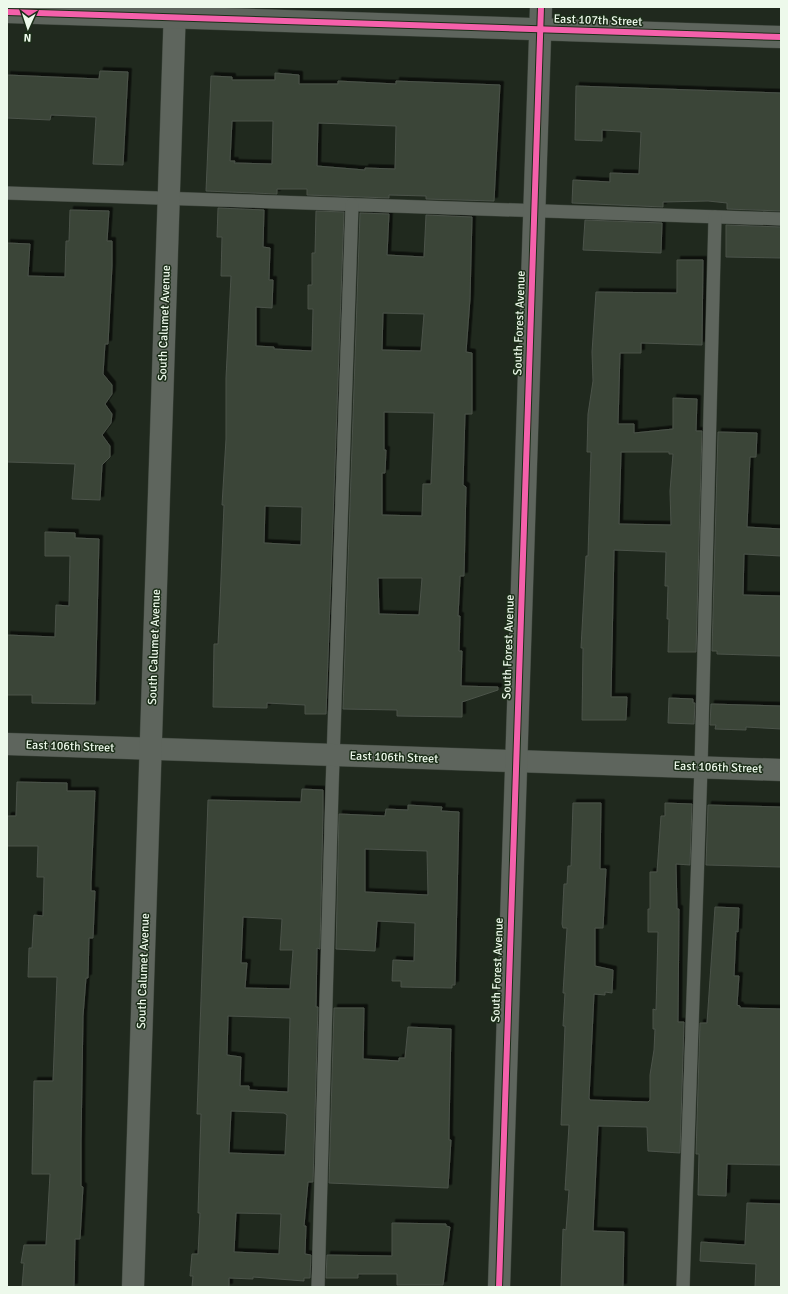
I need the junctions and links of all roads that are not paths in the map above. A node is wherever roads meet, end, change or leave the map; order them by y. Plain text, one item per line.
1 (541, 7) edge
2 (7, 12) edge
3 (174, 12) edge
4 (540, 29) junction
5 (781, 37) edge
6 (7, 193) edge
7 (168, 198) junction
8 (352, 205) junction
9 (534, 211) junction
10 (714, 217) junction
11 (781, 220) edge
12 (7, 744) edge
13 (150, 748) junction
14 (333, 755) junction
15 (515, 761) junction
16 (701, 767) junction
17 (781, 770) edge
18 (133, 1287) edge
19 (318, 1287) edge
20 (499, 1287) edge
21 (683, 1287) edge

1 - 4 street, South Forest Avenue
2 - 3 street, East 107th Street
3 - 4 street, East 107th Street
3 - 7 street, South Calumet Avenue
4 - 5 street, East 107th Street
4 - 9 street, South Forest Avenue
6 - 7 lane
7 - 8 lane
7 - 13 street, South Calumet Avenue
8 - 9 lane
8 - 14 lane
9 - 10 lane
9 - 15 street, South Forest Avenue
10 - 11 lane
10 - 16 lane
12 - 13 street, East 106th Street
13 - 14 street, East 106th Street
13 - 18 street, South Calumet Avenue
14 - 15 street, East 106th Street
14 - 19 lane
15 - 16 street, East 106th Street
15 - 20 street, South Forest Avenue
16 - 17 street, East 106th Street
16 - 21 lane

